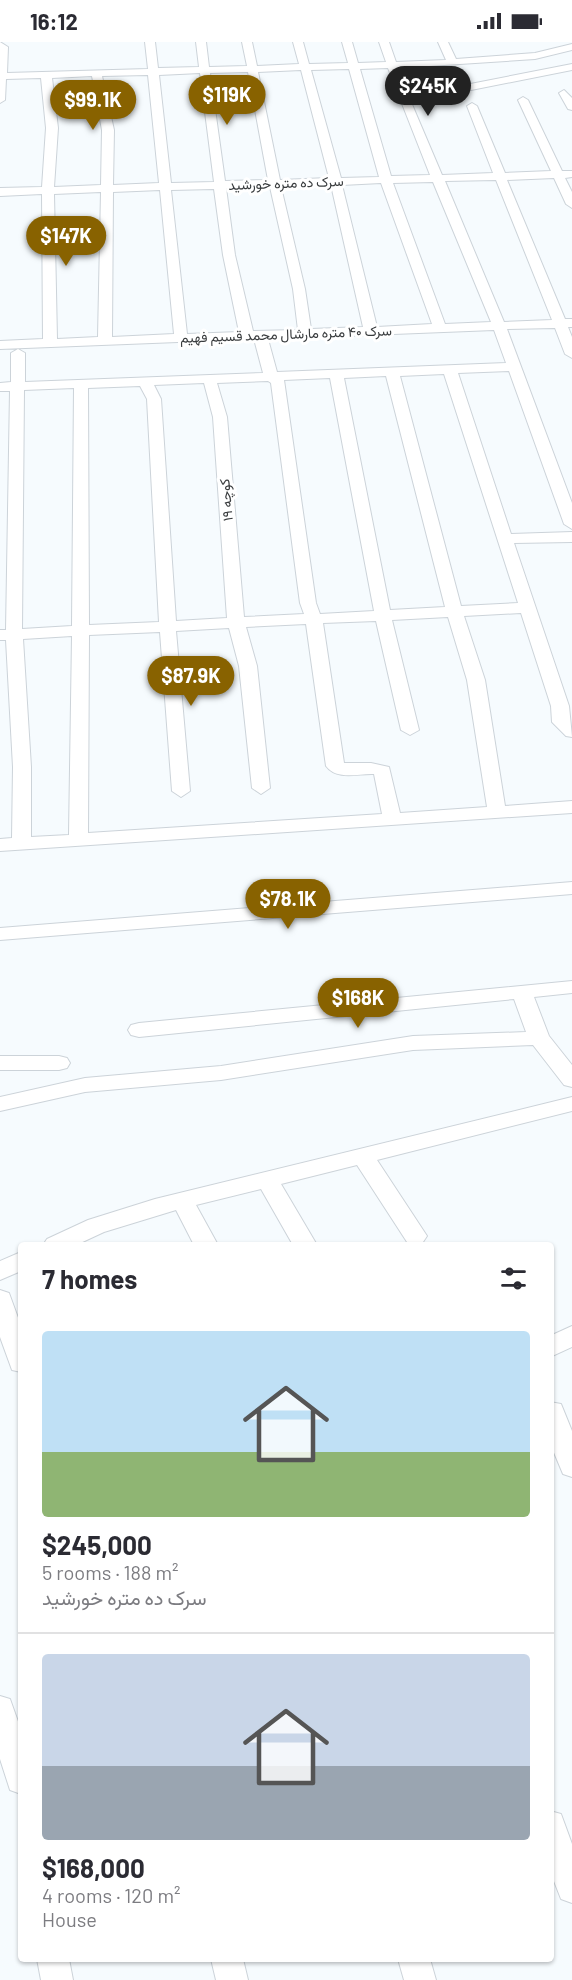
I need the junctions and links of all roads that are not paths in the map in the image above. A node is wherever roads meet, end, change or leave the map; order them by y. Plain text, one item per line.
1 (150, 42) edge
2 (201, 42) edge
3 (247, 42) edge
4 (298, 42) edge
5 (347, 42) edge
6 (384, 42) edge
7 (443, 42) edge
8 (0, 44) edge
9 (572, 47) edge
10 (452, 63) junction
11 (392, 65) junction
12 (355, 66) junction
13 (305, 67) junction
14 (572, 67) edge
15 (254, 69) junction
16 (206, 70) junction
17 (154, 72) junction
18 (96, 73) junction
19 (46, 75) junction
20 (1, 76) edge
21 (564, 93) dead end
22 (0, 100) edge
23 (405, 100) junction
24 (523, 100) dead end
25 (472, 106) dead end
26 (572, 107) edge
27 (558, 174) junction
28 (572, 174) edge
29 (502, 177) junction
30 (438, 179) junction
31 (386, 180) junction
32 (336, 182) junction
33 (220, 185) junction
34 (275, 185) junction
35 (166, 187) junction
36 (105, 189) junction
37 (48, 191) junction
38 (0, 192) edge
39 (572, 204) edge
40 (440, 328) junction
41 (566, 328) edge
42 (500, 330) junction
43 (371, 331) junction
44 (305, 334) junction
45 (181, 338) junction
46 (256, 338) junction
47 (105, 341) junction
48 (50, 343) junction
49 (0, 345) edge
50 (18, 353) junction
51 (0, 354) edge
52 (572, 354) edge
53 (514, 367) junction
54 (450, 371) junction
55 (392, 373) junction
56 (336, 374) junction
57 (271, 376) junction
58 (209, 378) junction
59 (145, 381) junction
60 (81, 383) junction
61 (17, 386) junction
62 (0, 387) edge
63 (572, 524) edge
64 (572, 537) edge
65 (505, 539) junction
66 (525, 608) junction
67 (454, 611) junction
68 (383, 614) junction
69 (314, 620) junction
70 (236, 623) junction
71 (167, 626) junction
72 (79, 631) junction
73 (7, 635) edge
74 (410, 730) dead end
75 (572, 732) edge
76 (261, 788) dead end
77 (181, 791) dead end
78 (572, 807) edge
79 (497, 813) junction
80 (392, 819) junction
81 (78, 841) junction
82 (21, 844) junction
83 (0, 845) edge
84 (572, 888) edge
85 (0, 934) edge
86 (572, 987) edge
87 (522, 994) junction
88 (139, 1030) dead end
89 (539, 1038) junction
90 (0, 1063) edge
91 (59, 1063) dead end
92 (572, 1080) edge
93 (0, 1104) edge
94 (572, 1104) edge
95 (362, 1155) junction
96 (267, 1179) junction
97 (182, 1200) junction
98 (98, 1235) edge
99 (415, 1236) dead end
100 (68, 1242) edge
101 (204, 1242) edge
102 (303, 1242) edge
103 (18, 1262) edge
104 (0, 1271) edge
105 (0, 1299) edge
106 (572, 1335) edge
107 (554, 1346) edge
108 (18, 1354) edge
109 (554, 1416) edge
110 (572, 1467) edge
111 (0, 1708) edge
112 (18, 1771) edge
113 (554, 1836) edge
114 (572, 1889) edge
115 (54, 1962) edge
116 (228, 1962) edge
117 (415, 1962) edge
118 (57, 1980) edge
119 (232, 1980) edge
120 (420, 1980) edge

1 - 17 street
2 - 16 street
3 - 15 street
4 - 13 street
5 - 12 street
6 - 11 street
7 - 10 street
8 - 20 street
9 - 10 street
10 - 11 street
11 - 12 street
11 - 23 street
12 - 13 street
12 - 31 street
13 - 15 street
13 - 32 street
14 - 23 street
15 - 16 street
15 - 34 street
16 - 17 street
16 - 33 street
17 - 18 street
17 - 35 street
18 - 19 street
18 - 36 street
19 - 20 street
19 - 37 street
20 - 22 street
21 - 26 street
23 - 30 street
24 - 27 street
25 - 29 street
27 - 28 street, سرک ده متره خورشید
27 - 29 street, سرک ده متره خورشید
27 - 39 street
29 - 30 street, سرک ده متره خورشید
29 - 41 street
30 - 31 street, سرک ده متره خورشید
30 - 42 street
31 - 32 street, سرک ده متره خورشید
31 - 40 street
32 - 34 street, سرک ده متره خورشید
32 - 43 street
33 - 34 street, سرک ده متره خورشید
33 - 35 street, سرک ده متره خورشید
33 - 46 street
34 - 44 street
35 - 36 street, سرک ده متره خورشید
35 - 45 street
36 - 37 street, سرک ده متره خورشید
36 - 47 street
37 - 38 street, سرک ده متره خورشید
37 - 48 street
40 - 42 street, سرک ۴۰ متره مارشال محمد قسیم فهیم
40 - 43 street, سرک ۴۰ متره مارشال محمد قسیم فهیم
41 - 42 street, سرک ۴۰ متره مارشال محمد قسیم فهیم
41 - 52 street
42 - 46 street, سرک ۴۰ متره مارشال محمد قسیم فهیم
42 - 53 street
43 - 44 street, سرک ۴۰ متره مارشال محمد قسیم فهیم
44 - 46 street, سرک ۴۰ متره مارشال محمد قسیم فهیم
45 - 46 street, سرک ۴۰ متره مارشال محمد قسیم فهیم
45 - 47 street, سرک ۴۰ متره مارشال محمد قسیم فهیم
46 - 50 street, سرک ۴۰ متره مارشال محمد قسیم فهیم
46 - 57 street
47 - 48 street, سرک ۴۰ متره مارشال محمد قسیم فهیم
48 - 49 street, سرک ۴۰ متره مارشال محمد قسیم فهیم
50 - 51 street, سرک ۴۰ متره مارشال محمد قسیم فهیم
50 - 61 street
53 - 54 street
53 - 63 street
54 - 55 street
54 - 65 street
55 - 56 street
55 - 67 street
56 - 57 street
56 - 68 street
57 - 58 street
57 - 69 street
58 - 59 street
58 - 70 street, کوچه ۱۹
59 - 60 street
59 - 71 street
60 - 61 street
60 - 72 street
61 - 62 street
61 - 73 street
64 - 65 street
65 - 66 street
66 - 67 street
66 - 75 street
67 - 68 street
67 - 79 street
68 - 69 street
68 - 74 street
69 - 70 street
69 - 80 street
70 - 71 street
70 - 76 street, کوچه ۱۹
71 - 72 street
71 - 77 street
72 - 73 street
72 - 81 street
73 - 82 street
78 - 79 street
79 - 80 street
80 - 81 street
81 - 82 street
82 - 83 street
84 - 85 street
86 - 87 street
87 - 88 street
87 - 89 street
89 - 92 street
89 - 93 street
90 - 91 street
94 - 95 street
95 - 96 street
95 - 99 street
96 - 97 street
96 - 102 street
97 - 98 street
97 - 101 street
98 - 100 street
103 - 104 street
105 - 108 street
106 - 107 street
109 - 110 street
111 - 112 street
113 - 114 street
115 - 118 street
116 - 119 street
117 - 120 street

